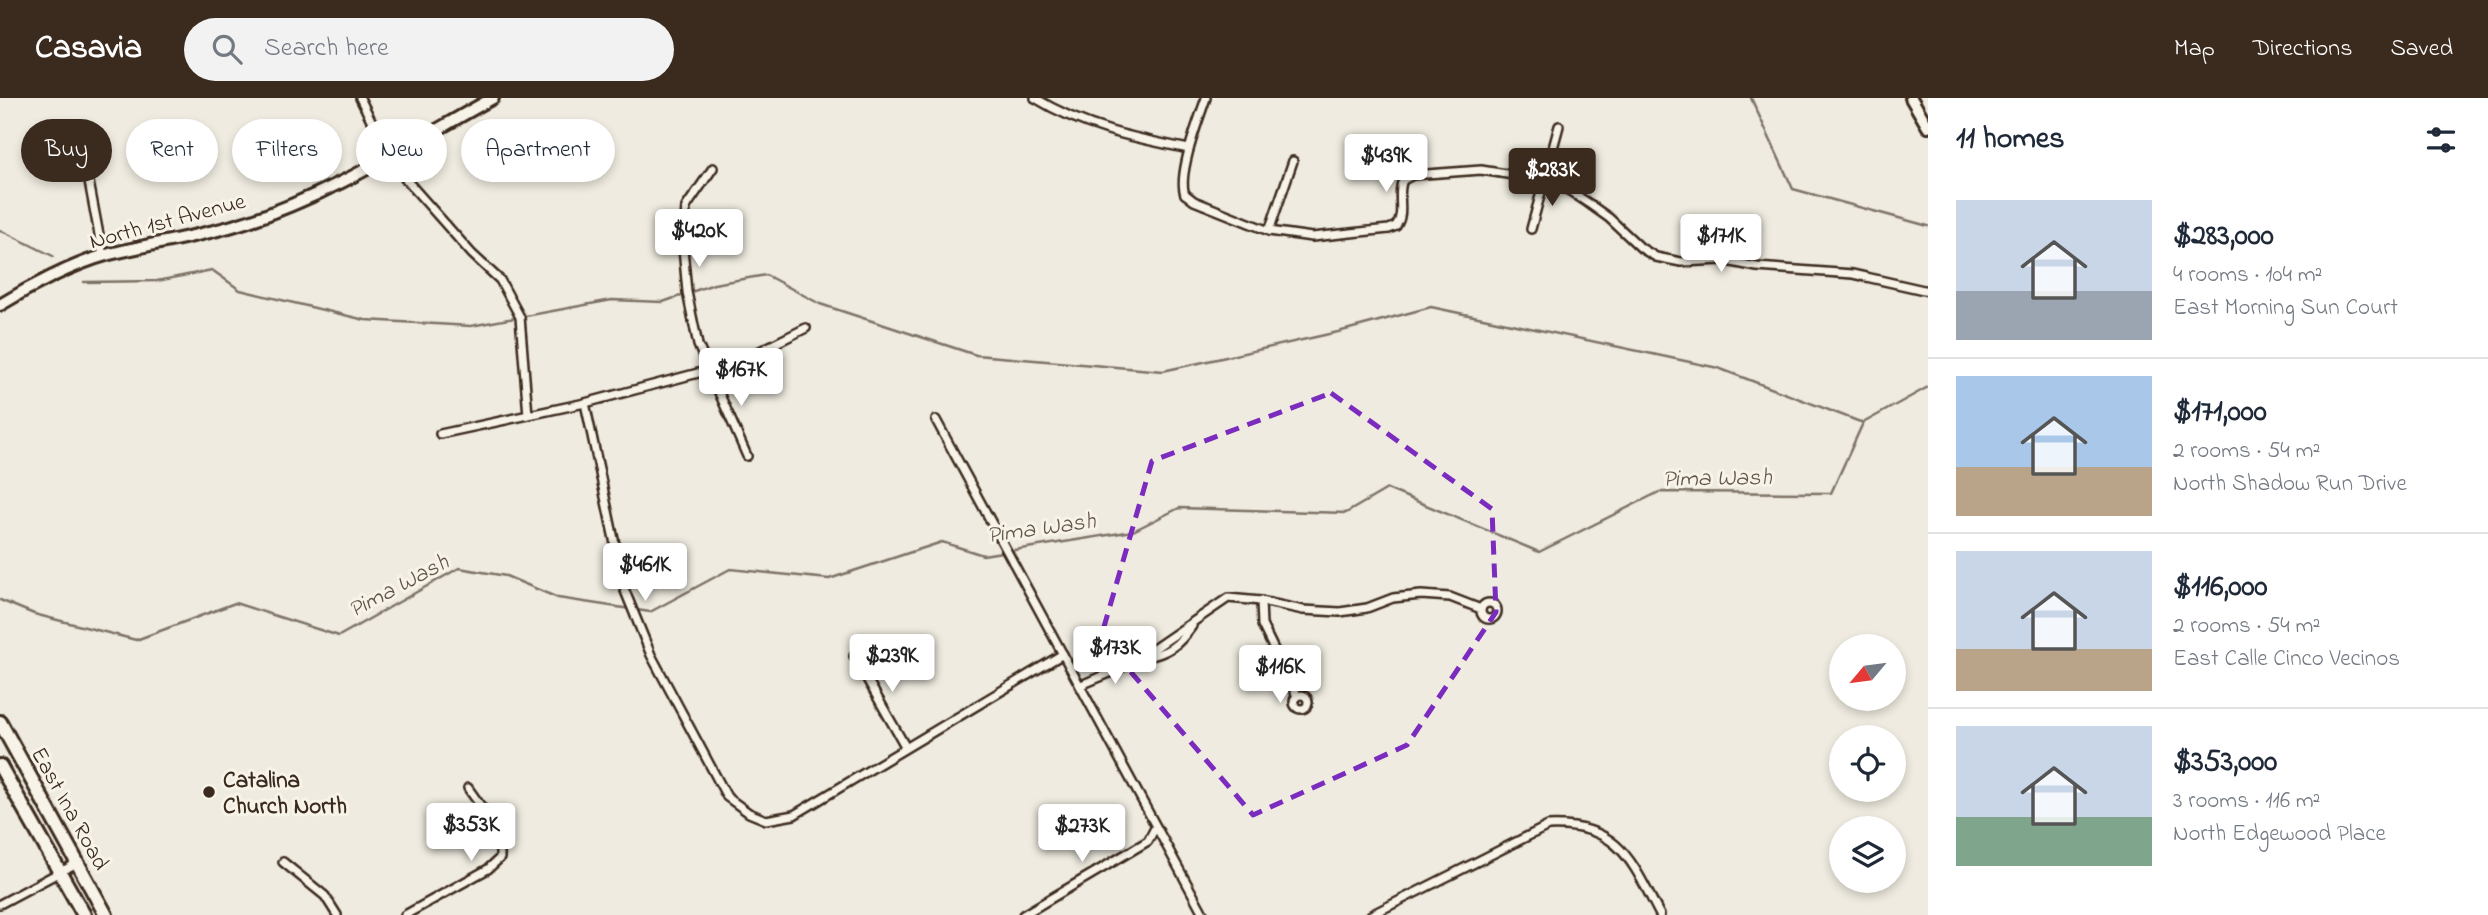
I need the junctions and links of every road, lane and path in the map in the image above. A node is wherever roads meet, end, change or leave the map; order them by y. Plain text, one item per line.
1 (360, 98) edge
2 (493, 98) edge
3 (1035, 98) edge
4 (1206, 98) edge
5 (1911, 98) edge
6 (370, 119) edge
7 (447, 123) edge
8 (1559, 126) dead end
9 (1928, 127) edge
10 (1189, 149) junction
11 (1293, 161) dead end
12 (713, 168) dead end
13 (356, 172) edge
14 (1545, 180) junction
15 (88, 182) edge
16 (410, 182) edge
17 (1531, 229) dead end
18 (1269, 231) junction
19 (103, 256) junction
20 (1928, 291) edge
21 (0, 305) edge
22 (806, 328) dead end
23 (708, 371) junction
24 (585, 402) junction
25 (528, 415) junction
26 (936, 420) dead end
27 (440, 434) dead end
28 (747, 456) dead end
29 (1261, 601) junction
30 (1481, 609) dead end
31 (1063, 654) junction
32 (854, 656) dead end
33 (1081, 685) junction
34 (1297, 696) dead end
35 (0, 722) edge
36 (905, 746) junction
37 (0, 766) edge
38 (468, 788) dead end
39 (1155, 828) junction
40 (283, 862) dead end
41 (77, 863) junction
42 (60, 873) junction
43 (0, 904) edge
44 (84, 915) edge
45 (106, 915) edge
46 (337, 915) edge
47 (405, 915) edge
48 (1023, 915) edge
49 (1204, 915) edge
50 (1371, 915) edge
51 (1660, 915) edge

1 - 6 street
2 - 7 main road, North 1st Avenue
3 - 10 street
4 - 10 street
5 - 9 main road
8 - 14 street
10 - 18 street
11 - 18 street
12 - 23 street
13 - 19 main road, North 1st Avenue
14 - 17 street
14 - 18 street
14 - 20 street
15 - 19 street
16 - 25 street
19 - 21 main road, North 1st Avenue
22 - 23 street
23 - 24 street
23 - 28 street
24 - 25 street
24 - 36 street
25 - 27 street
26 - 31 street
29 - 30 street
29 - 33 street
29 - 34 street
31 - 33 street
31 - 36 street
32 - 36 street
33 - 39 street
35 - 41 main road, East Ina Road
37 - 42 main road, East Ina Road
38 - 47 street
39 - 48 street
39 - 49 street
40 - 46 street
41 - 42 street
41 - 45 main road, East Ina Road
42 - 43 street
42 - 44 main road, East Ina Road
50 - 51 street

